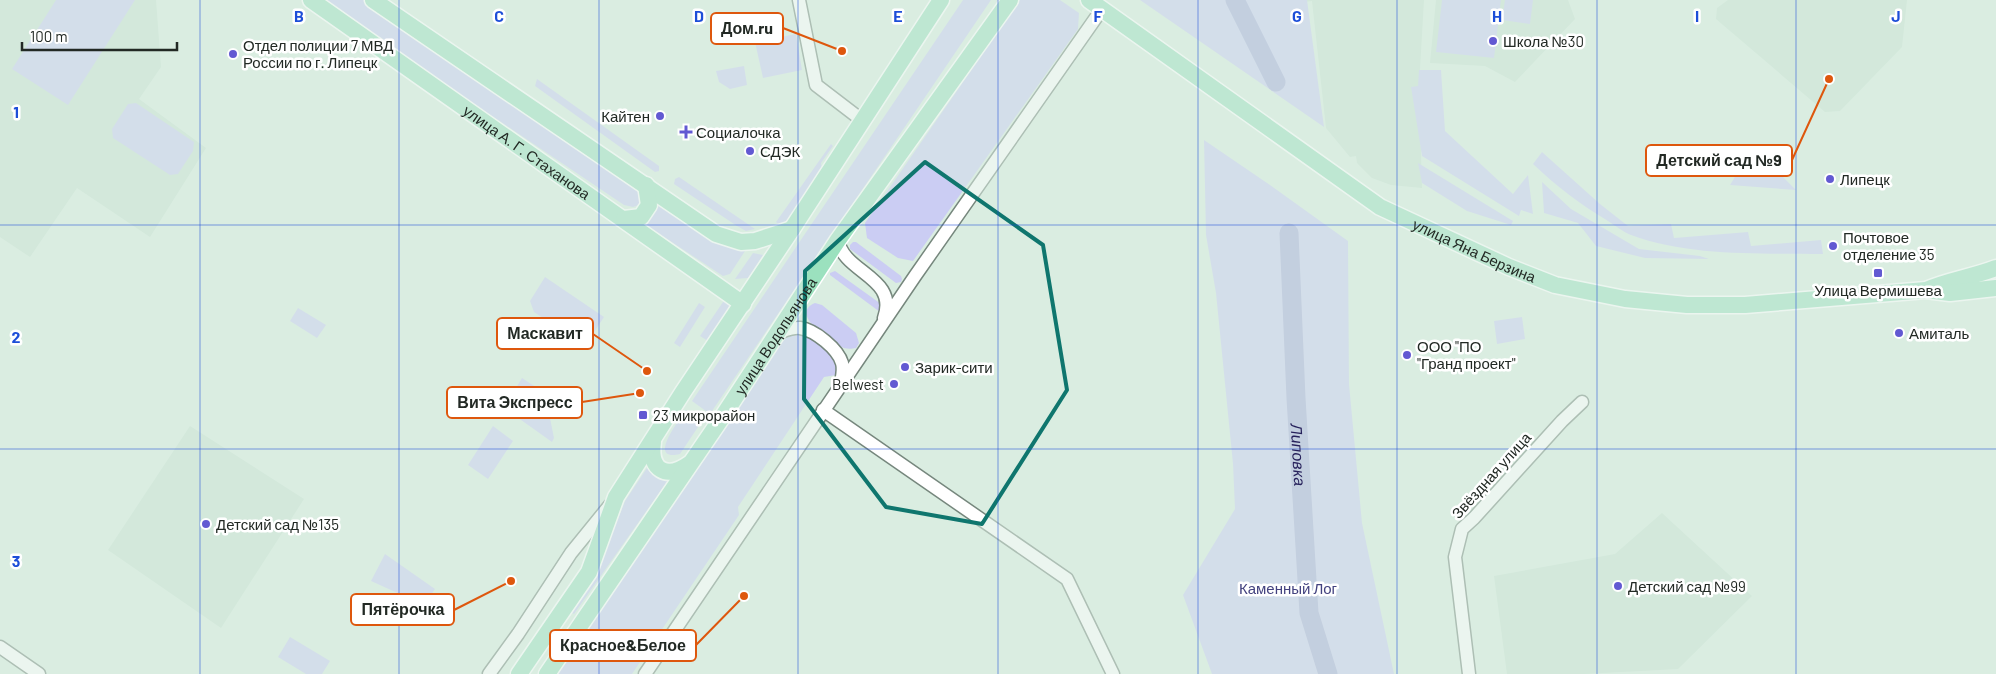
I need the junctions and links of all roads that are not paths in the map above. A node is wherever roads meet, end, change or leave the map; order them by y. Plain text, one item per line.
1 (311, 0) edge
2 (373, 0) edge
3 (799, 0) edge
4 (941, 0) edge
5 (1008, 1) edge
6 (1095, 4) edge
7 (863, 120) junction
8 (646, 185) junction
9 (624, 219) junction
10 (792, 229) junction
11 (838, 240) junction
12 (1996, 268) edge
13 (1993, 286) edge
14 (1926, 290) junction
15 (743, 304) junction
16 (881, 325) junction
17 (777, 333) junction
18 (841, 384) junction
19 (1582, 402) dead end
20 (823, 410) junction
21 (653, 442) junction
22 (691, 463) junction
23 (616, 498) junction
24 (0, 647) edge
25 (39, 674) edge
26 (489, 674) edge
27 (519, 674) edge
28 (547, 674) edge
29 (645, 674) edge
30 (1114, 674) edge
31 (1469, 674) edge

1 - 9 main road, улица А. Г. Стаханова
2 - 8 main road
3 - 7 street
4 - 7 main road
5 - 11 main road, улица Водопьянова
6 - 14 main road, улица Яна Берзина
6 - 16 street
7 - 10 main road
8 - 9 main road
8 - 10 main road
9 - 15 main road, улица А. Г. Стаханова
10 - 15 main road
11 - 16 street
11 - 17 main road, улица Водопьянова
12 - 14 main road
13 - 14 main road
15 - 21 main road
16 - 18 street
17 - 18 street
17 - 22 main road, улица Водопьянова
18 - 20 street
19 - 31 street, Звёздная улица
20 - 29 street
20 - 30 street
21 - 22 main road
21 - 23 main road
22 - 28 main road, улица Водопьянова
23 - 26 street
23 - 27 main road
24 - 25 street

